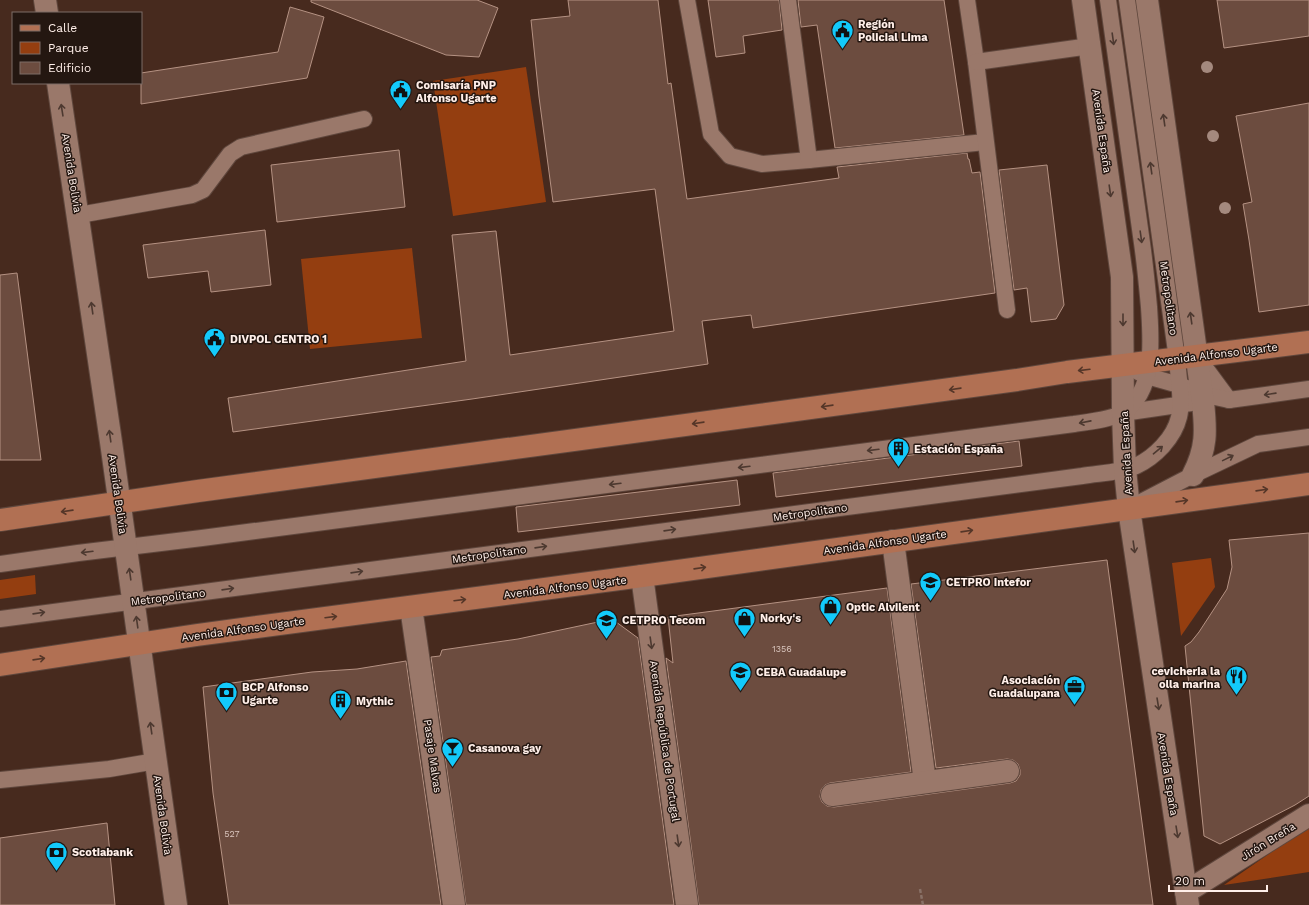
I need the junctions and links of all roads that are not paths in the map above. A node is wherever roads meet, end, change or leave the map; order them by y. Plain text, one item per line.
1 (46, 0) edge
2 (687, 0) edge
3 (788, 0) edge
4 (967, 0) edge
5 (1083, 0) edge
6 (1108, 0) edge
7 (1127, 0) edge
8 (1147, 0) edge
9 (48, 12) edge
10 (1090, 46) junction
11 (976, 62) junction
12 (58, 84) edge
13 (364, 119) dead end
14 (985, 142) junction
15 (809, 160) junction
16 (79, 215) junction
17 (1007, 310) dead end
18 (1309, 342) edge
19 (1187, 358) junction
20 (1123, 365) junction
21 (1148, 369) junction
22 (1179, 384) junction
23 (1309, 389) edge
24 (1202, 398) junction
25 (1229, 400) junction
26 (1180, 405) junction
27 (1123, 413) junction
28 (1309, 437) edge
29 (1125, 469) junction
30 (1193, 475) junction
31 (1309, 484) edge
32 (120, 503) junction
33 (1129, 509) junction
34 (0, 520) edge
35 (893, 541) junction
36 (126, 547) junction
37 (0, 564) edge
38 (642, 576) junction
39 (134, 601) junction
40 (411, 607) junction
41 (0, 619) edge
42 (140, 643) junction
43 (0, 665) edge
44 (156, 761) junction
45 (1008, 771) dead end
46 (0, 780) edge
47 (926, 782) junction
48 (832, 795) dead end
49 (1309, 815) edge
50 (1187, 899) edge
51 (176, 905) edge
52 (454, 905) edge
53 (687, 905) edge

1 - 9 street
2 - 15 lane
3 - 15 lane
4 - 11 lane
5 - 10 street, Avenida España
6 -> 21 lane, Metropolitano
19 -> 7 lane, Metropolitano
19 -> 8 street
10 - 11 lane
10 -> 20 street, Avenida España
11 - 14 lane
16 -> 12 street, Avenida Bolivia
13 - 16 lane
14 - 15 lane
14 - 17 lane
32 -> 16 street, Avenida Bolivia
18 - 19 main road, Avenida Alfonso Ugarte
19 - 21 main road, Avenida Alfonso Ugarte
19 - 22 lane, Metropolitano
19 - 24 street
19 - 25 lane
20 - 21 main road, Avenida Alfonso Ugarte
20 - 27 street, Avenida España
20 -> 32 main road, Avenida Alfonso Ugarte
21 - 22 lane, Avenida Alfonso Ugarte
21 - 27 lane, Metropolitano
22 - 24 lane, Avenida Alfonso Ugarte
22 - 26 lane, Metropolitano
23 -> 25 lane
24 - 25 lane
24 - 26 lane
24 - 30 street
26 - 27 lane
29 -> 26 lane, Metropolitano
27 - 29 street, Avenida España
27 -> 36 lane
30 -> 28 lane, Avenida Alfonso Ugarte
29 - 33 street, Avenida España
39 -> 29 lane, Metropolitano
30 - 33 lane, Avenida Alfonso Ugarte
33 -> 31 main road, Avenida Alfonso Ugarte
32 -> 34 main road, Avenida Alfonso Ugarte
32 - 36 street, Avenida Bolivia
35 -> 33 main road, Avenida Alfonso Ugarte
33 -> 50 street, Avenida España
38 -> 35 main road, Avenida Alfonso Ugarte
35 - 47 street
36 -> 37 lane
39 -> 36 street, Avenida Bolivia
40 -> 38 main road, Avenida Alfonso Ugarte
38 -> 53 street, Avenida República de Portugal
41 -> 39 lane, Metropolitano
42 -> 39 street, Avenida Bolivia
42 -> 40 main road, Avenida Alfonso Ugarte
40 - 52 street, Pasaje Malvas
43 -> 42 main road, Avenida Alfonso Ugarte
44 -> 42 street, Avenida Bolivia
44 - 46 lane
44 - 51 street, Avenida Bolivia
45 - 47 street
47 - 48 street
49 - 50 street, Jirón Breña

